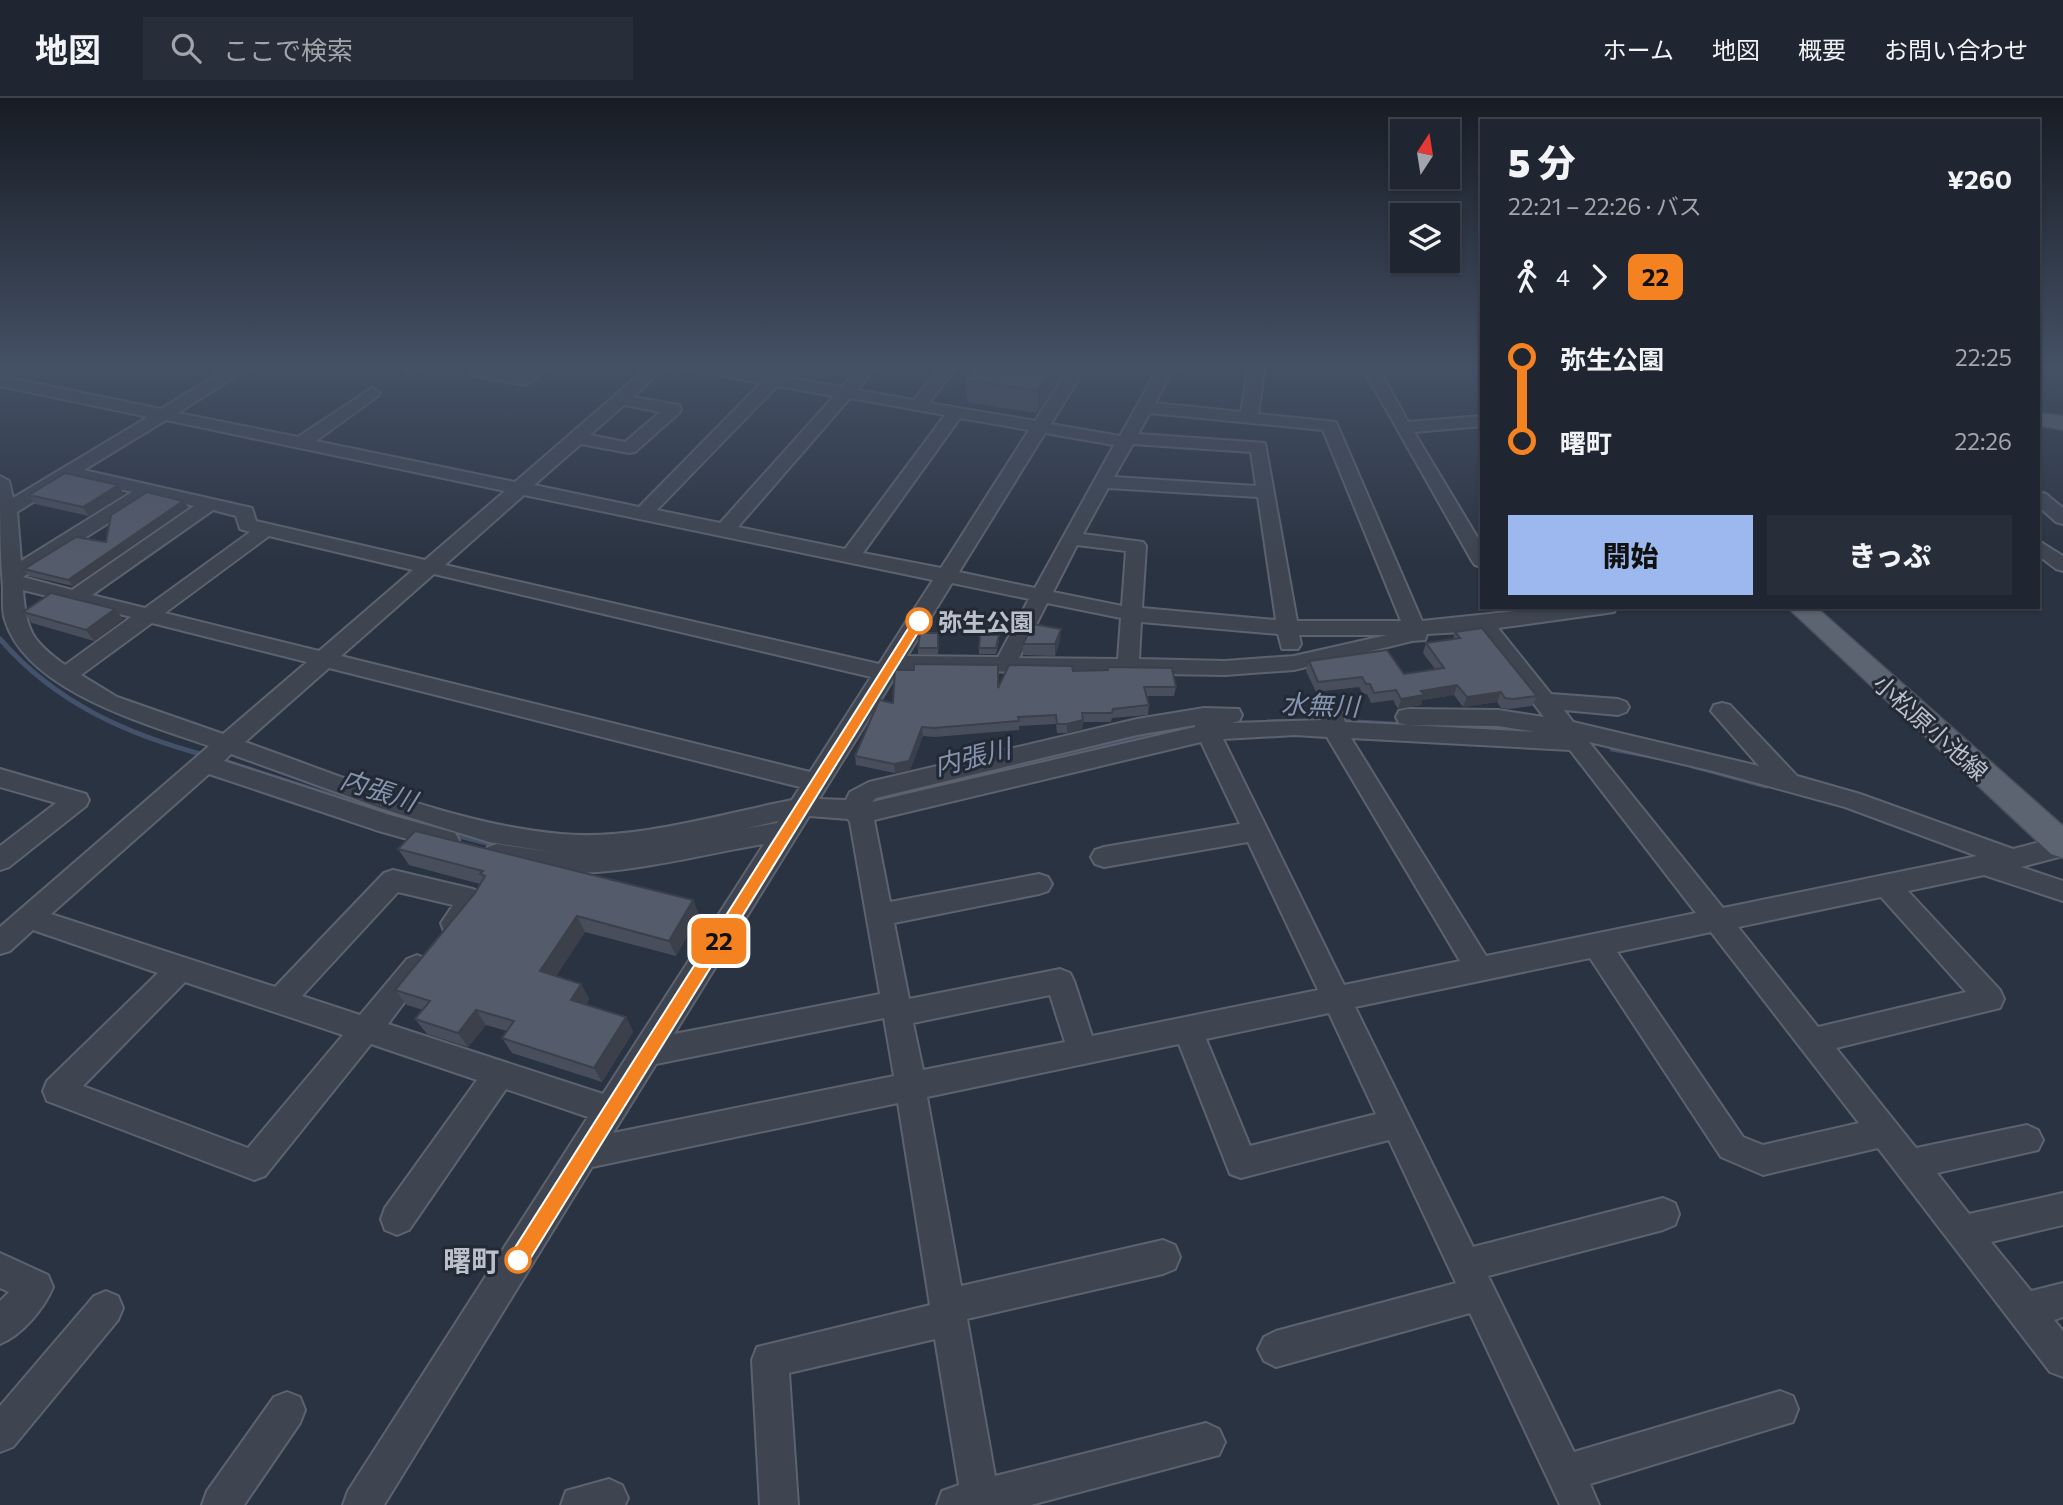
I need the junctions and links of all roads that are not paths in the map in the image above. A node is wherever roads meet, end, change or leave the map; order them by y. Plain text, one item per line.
1 (137, 431) edge
2 (240, 431) edge
3 (318, 431) edge
4 (586, 431) edge
5 (649, 431) edge
6 (724, 431) edge
7 (813, 431) edge
8 (942, 431) edge
9 (1039, 431) edge
10 (1065, 431) edge
11 (1131, 431) edge
12 (1332, 431) edge
13 (1405, 431) edge
14 (578, 438) junction
15 (1125, 440) junction
16 (300, 443) junction
17 (68, 472) junction
18 (0, 481) edge
19 (1102, 482) junction
20 (520, 489) junction
21 (148, 490) junction
22 (1266, 492) junction
23 (2040, 499) edge
24 (210, 504) junction
25 (4, 512) edge
26 (643, 514) junction
27 (2063, 518) edge
28 (265, 530) junction
29 (725, 530) junction
30 (1071, 538) junction
31 (2063, 542) edge
32 (2040, 546) edge
33 (2040, 547) edge
34 (850, 556) junction
35 (1480, 558) edge
36 (2063, 565) edge
37 (429, 569) junction
38 (947, 576) junction
39 (11, 579) junction
40 (1040, 596) junction
41 (75, 597) junction
42 (1580, 609) edge
43 (1802, 609) edge
44 (1131, 614) junction
45 (1514, 614) edge
46 (148, 615) junction
47 (1482, 623) junction
48 (1288, 628) junction
49 (1415, 631) junction
50 (325, 659) junction
51 (1294, 663) junction
52 (1004, 666) junction
53 (1128, 666) junction
54 (889, 668) junction
55 (65, 676) junction
56 (1544, 701) junction
57 (1618, 707) dead end
58 (1722, 711) dead end
59 (1334, 721) junction
60 (1206, 724) junction
61 (1571, 735) junction
62 (217, 754) junction
63 (0, 778) edge
64 (818, 783) junction
65 (1788, 783) junction
66 (803, 807) junction
67 (854, 809) junction
68 (788, 831) junction
69 (1255, 831) junction
70 (2063, 846) edge
71 (1104, 857) dead end
72 (2013, 859) junction
73 (0, 860) edge
74 (1984, 865) junction
75 (1040, 884) dead end
76 (1886, 885) junction
77 (2063, 891) edge
78 (879, 915) junction
79 (28, 918) junction
80 (1717, 920) junction
81 (0, 943) edge
82 (1597, 945) junction
83 (181, 968) junction
84 (1479, 970) junction
85 (281, 1000) junction
86 (1335, 1000) junction
87 (896, 1009) junction
88 (365, 1030) junction
89 (1188, 1031) junction
90 (1812, 1041) junction
91 (649, 1052) junction
92 (1083, 1053) junction
93 (499, 1074) junction
94 (911, 1089) junction
95 (612, 1111) junction
96 (1396, 1124) junction
97 (1884, 1132) junction
98 (2027, 1140) dead end
99 (585, 1154) junction
100 (1909, 1164) junction
101 (2063, 1209) edge
102 (1663, 1214) dead end
103 (397, 1219) dead end
104 (1963, 1232) junction
105 (1163, 1257) dead end
106 (0, 1270) edge
107 (1470, 1280) junction
108 (2063, 1300) edge
109 (106, 1308) dead end
110 (2024, 1310) junction
111 (949, 1312) junction
112 (0, 1327) edge
113 (1276, 1349) dead end
114 (2063, 1359) edge
115 (1780, 1409) dead end
116 (287, 1410) dead end
117 (0, 1434) edge
118 (1206, 1442) dead end
119 (1565, 1473) junction
120 (375, 1498) edge
121 (972, 1503) edge
122 (220, 1505) edge
123 (779, 1505) edge
124 (1580, 1505) edge

1 - 17 street
2 - 16 street
3 - 16 street
4 - 14 street
5 - 14 street
6 - 26 street
7 - 29 street
8 - 34 street
9 - 38 street
10 - 15 street
11 - 15 street
12 - 49 street
13 - 35 street
14 - 20 street
15 - 19 street
15 - 22 street
16 - 20 street
17 - 21 street
17 - 25 street
18 - 25 street
19 - 22 street
19 - 30 street
20 - 26 street
20 - 37 street
21 - 24 street
21 - 39 street
22 - 48 street
23 - 27 street
24 - 28 street
24 - 41 street
25 - 39 street
26 - 29 street
28 - 37 street
28 - 46 street
29 - 34 street
30 - 40 street
30 - 44 street
31 - 32 street
33 - 36 street
34 - 38 street
37 - 50 street
37 - 54 street
38 - 40 street
38 - 54 street
39 - 41 street
39 - 55 street
40 - 44 street
40 - 52 street
41 - 46 street
42 - 45 street
43 - 70 main road, 小松原小池線
44 - 48 street
44 - 53 street
45 - 47 street
46 - 50 street
46 - 55 street
47 - 49 street
47 - 56 street
48 - 49 street
48 - 51 street
49 - 51 street
50 - 62 street
50 - 64 street
51 - 53 street
52 - 53 street
52 - 54 street
54 - 64 street
55 - 62 street
56 - 57 street
56 - 61 street
58 - 65 street
59 - 60 street
59 - 61 street
59 - 84 street
60 - 67 street
60 - 69 street
61 - 65 street
61 - 80 street
62 - 66 street
62 - 68 street
62 - 79 street
63 - 73 street
64 - 66 street
65 - 72 street
66 - 67 street
66 - 68 street
67 - 78 street
68 - 91 street
69 - 71 street
69 - 86 street
70 - 72 street
72 - 74 street
74 - 76 street
74 - 77 street
75 - 78 street
76 - 80 street
76 - 90 street
78 - 87 street
79 - 81 street
79 - 83 street
80 - 82 street
80 - 90 street
82 - 84 street
82 - 97 street
83 - 85 street
83 - 88 street
84 - 86 street
85 - 88 street
85 - 88 street
86 - 89 street
86 - 96 street
87 - 91 street
87 - 92 street
87 - 94 street
88 - 93 street
89 - 92 street
89 - 96 street
90 - 97 street
91 - 95 street
92 - 94 street
93 - 95 street
93 - 103 street
94 - 99 street
94 - 111 street
95 - 99 street
96 - 107 street
97 - 100 street
98 - 100 street
99 - 120 street
100 - 104 street
101 - 104 street
102 - 107 street
104 - 110 street
105 - 111 street
106 - 112 street
107 - 113 street
107 - 119 street
108 - 110 street
109 - 117 street
110 - 114 street
111 - 121 street
111 - 123 street
115 - 119 street
116 - 122 street
118 - 121 street
119 - 124 street

